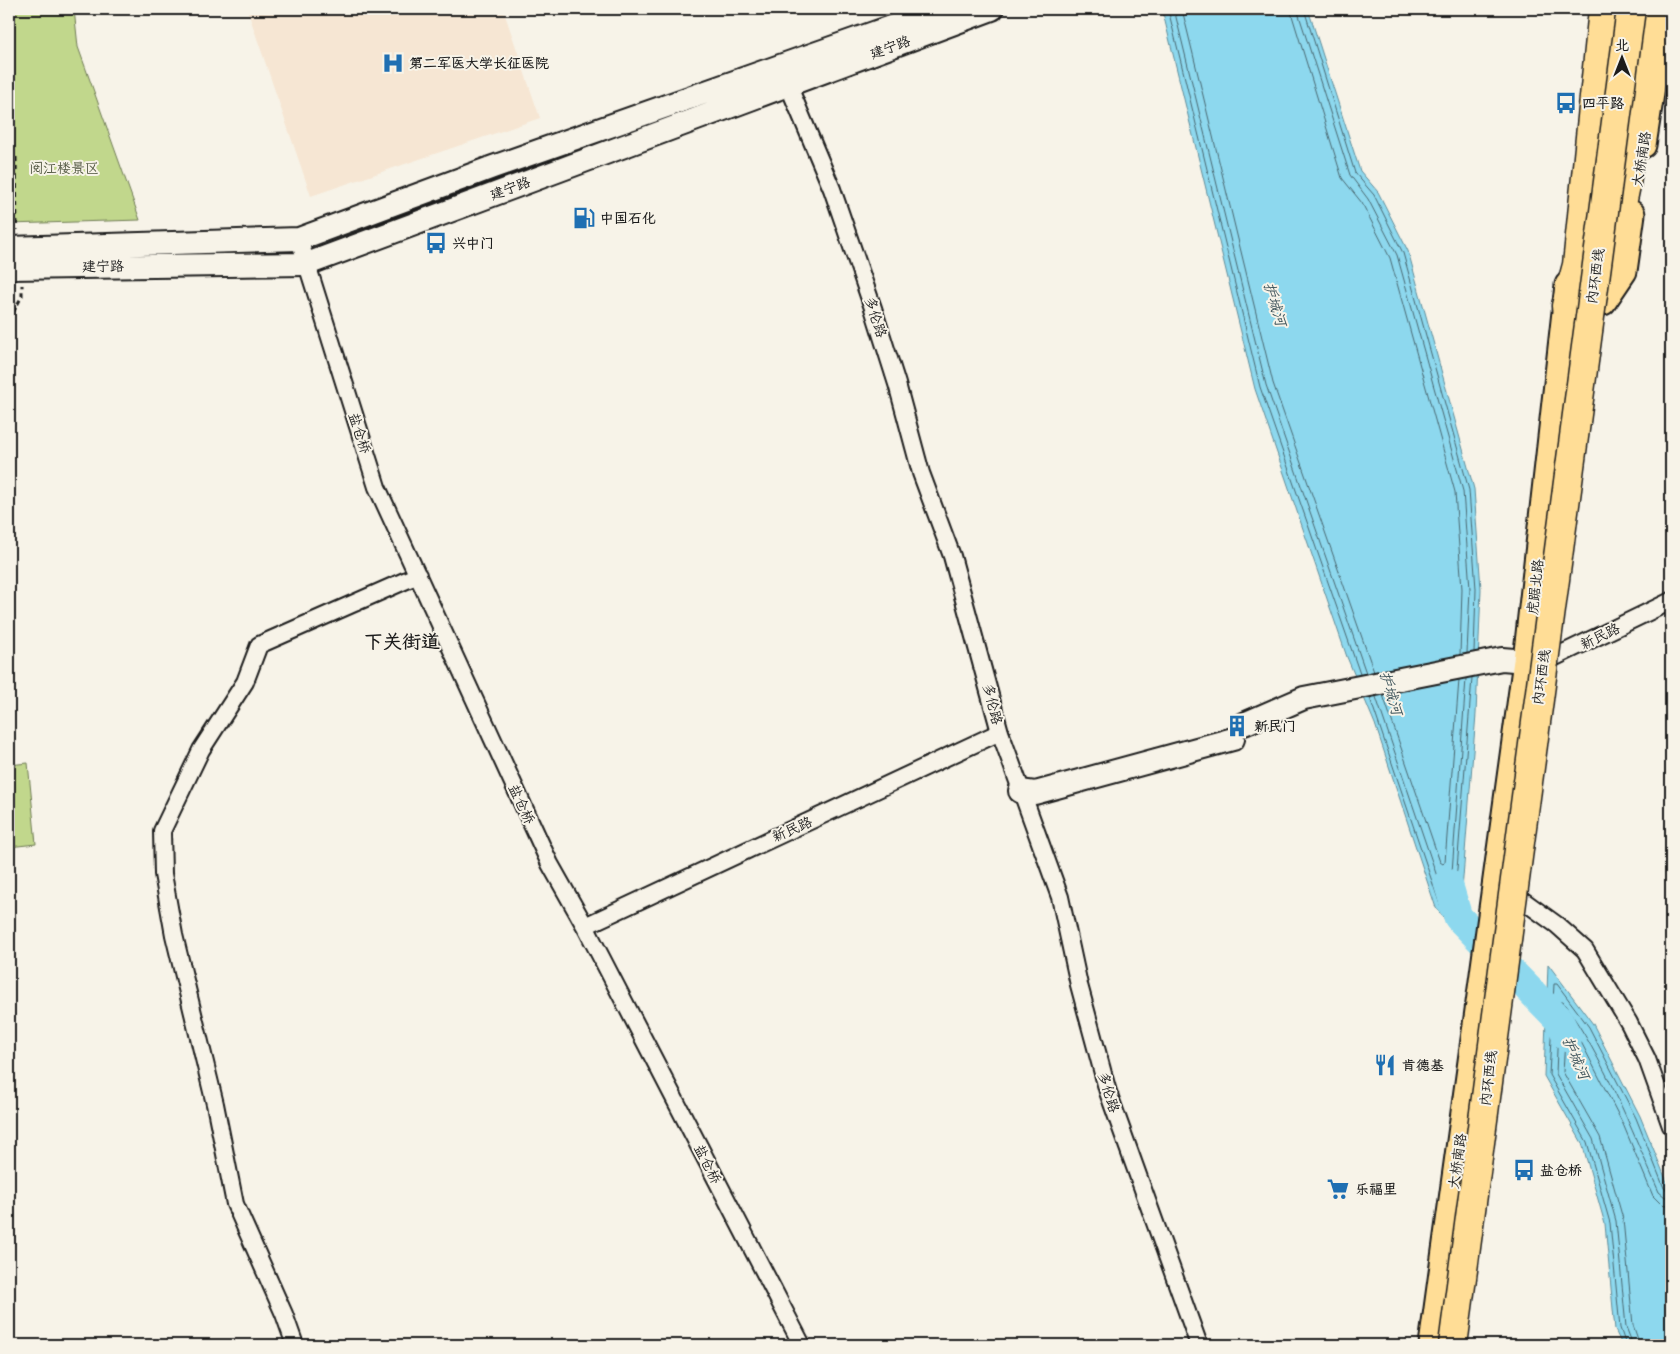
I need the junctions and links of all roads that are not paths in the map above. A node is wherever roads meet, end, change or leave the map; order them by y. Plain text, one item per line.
1 (942, 9) edge
2 (992, 9) edge
3 (1595, 9) edge
4 (1603, 9) edge
5 (1618, 9) edge
6 (1631, 9) edge
7 (1646, 9) edge
8 (1664, 9) edge
9 (784, 75) junction
10 (299, 239) junction
11 (14, 258) edge
12 (307, 264) junction
13 (1602, 303) junction
14 (1566, 306) junction
15 (418, 575) junction
16 (1671, 601) edge
17 (1539, 660) junction
18 (1000, 732) junction
19 (1020, 791) junction
20 (1497, 868) joint
21 (1521, 899) junction
22 (585, 926) junction
23 (1671, 1126) edge
24 (295, 1345) edge
25 (802, 1345) edge
26 (1199, 1345) edge
27 (1432, 1345) edge
28 (1442, 1345) edge
29 (1453, 1345) edge
30 (1464, 1345) edge

1 - 9 main road, 建宁路
2 - 9 main road, 建宁路
3 - 14 main road
4 - 14 highway
5 - 28 highway, 内环西线
6 - 29 highway, 内环西线, bridge
7 - 13 highway
8 - 13 main road, 大桥南路
9 - 10 main road, 建宁路
9 - 12 main road, 建宁路
9 - 18 street, 多伦路
10 - 11 main road, 建宁路
10 - 12 street, 盐仓桥
11 - 12 main road, 建宁路
12 - 15 street, 盐仓桥
13 - 17 main road
14 - 17 main road, 虎踞北路
15 - 22 street, 盐仓桥
15 - 24 street
16 - 17 street, 新民路
17 - 19 main road
17 - 20 main road, 虎踞北路
17 - 21 main road
18 - 19 street, 多伦路
18 - 22 street, 新民路
19 - 26 street, 多伦路
20 - 27 main road, 大桥南路
21 - 23 street
21 - 30 main road
22 - 25 street, 盐仓桥

